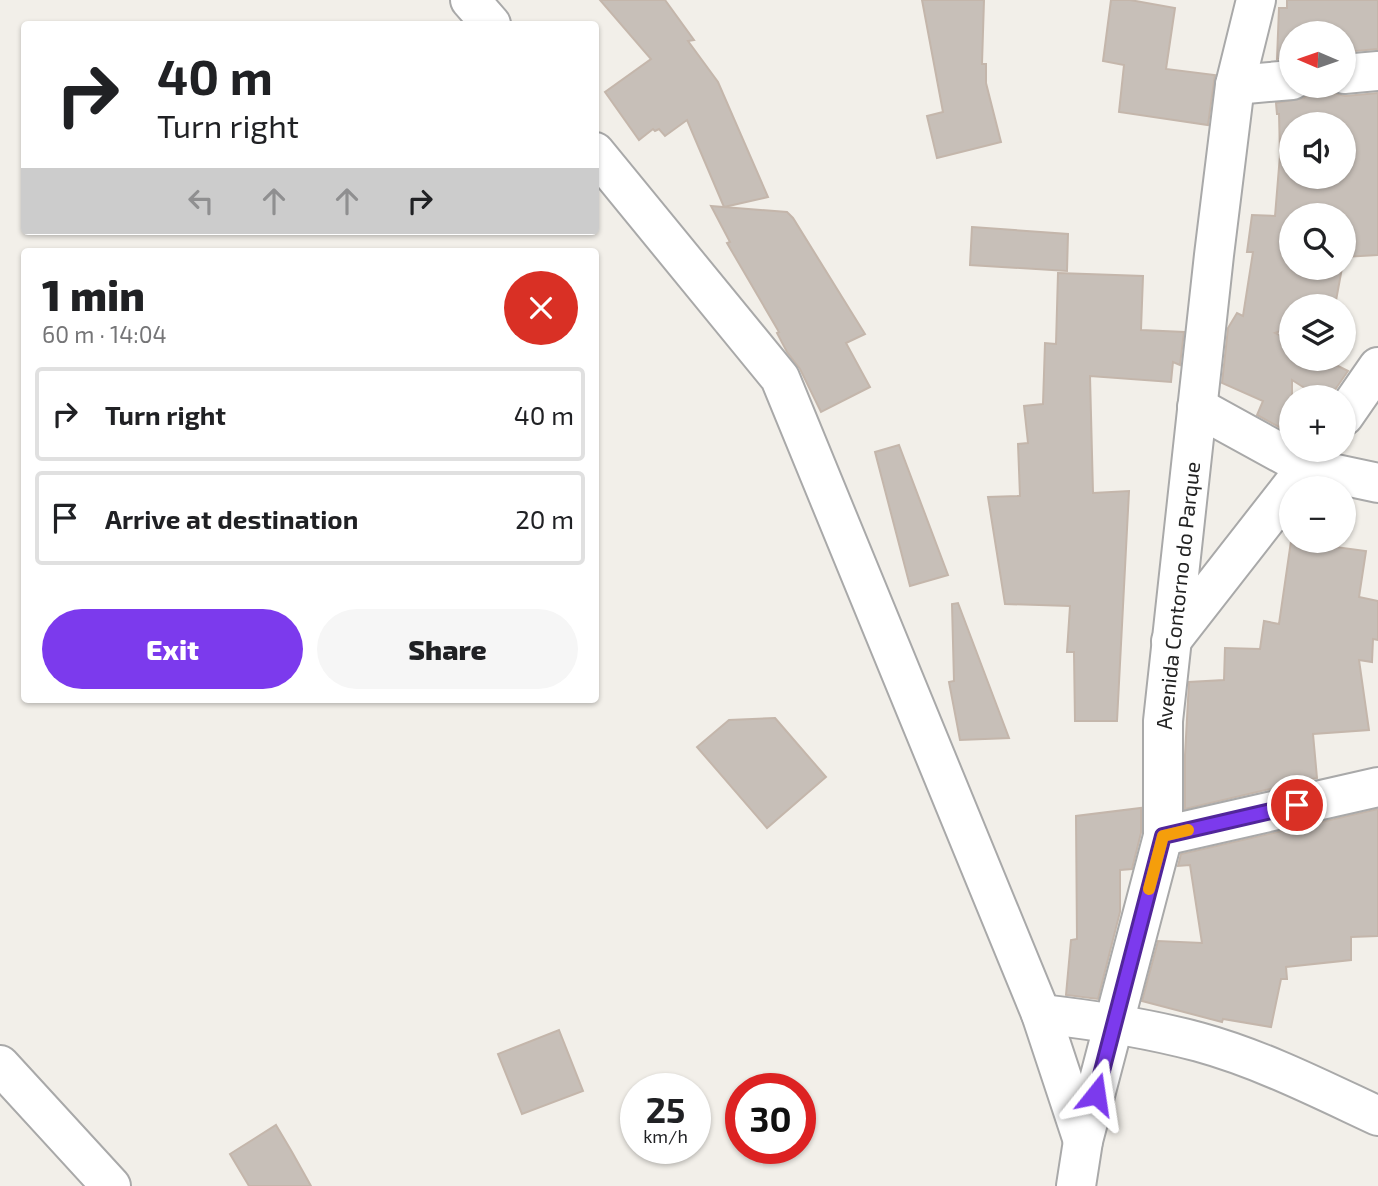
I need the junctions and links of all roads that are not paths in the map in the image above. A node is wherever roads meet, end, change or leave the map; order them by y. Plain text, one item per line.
1 (1256, 0) edge
2 (1378, 71) edge
3 (1356, 73) edge
4 (1279, 81) edge
5 (1235, 85) junction
6 (599, 157) edge
7 (1378, 367) edge
8 (1356, 399) edge
9 (1197, 407) junction
10 (1279, 443) edge
11 (1312, 462) edge
12 (1322, 462) edge
13 (1378, 483) edge
14 (1171, 641) junction
15 (1378, 787) edge
16 (1163, 836) junction
17 (1041, 1014) junction
18 (1115, 1023) junction
19 (0, 1065) edge
20 (1378, 1116) edge
21 (1083, 1141) junction
22 (111, 1186) edge
23 (1076, 1186) edge

1 - 5 street, Avenida Contorno do Parque
2 - 3 street
4 - 5 street
5 - 9 street, Avenida Contorno do Parque
6 - 17 street
7 - 8 street
9 - 10 street
9 - 14 street, Avenida Contorno do Parque
11 - 14 street
12 - 13 street
14 - 16 street, Avenida Contorno do Parque
15 - 16 street
16 - 18 street, Avenida Contorno do Parque
17 - 18 street
17 - 21 street
18 - 20 street
18 - 21 street, Avenida Contorno do Parque
19 - 22 street
21 - 23 street, Avenida Contorno do Parque

